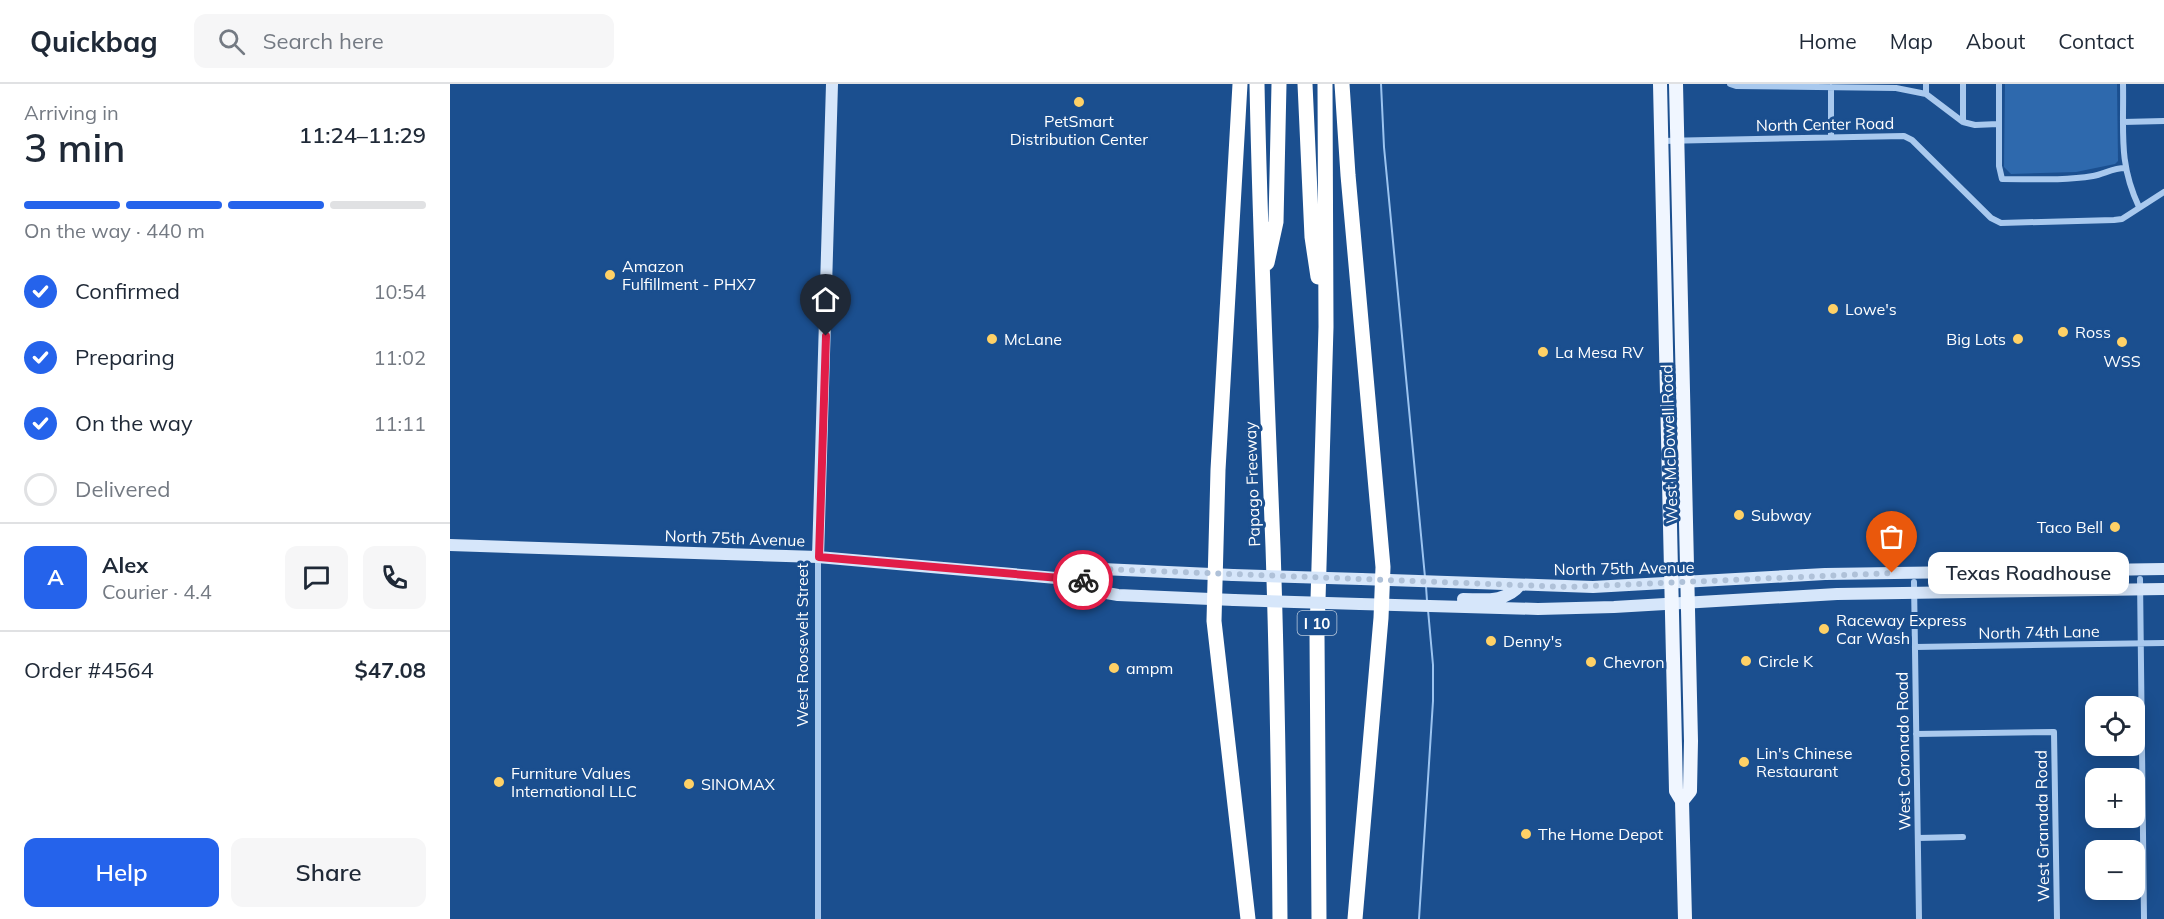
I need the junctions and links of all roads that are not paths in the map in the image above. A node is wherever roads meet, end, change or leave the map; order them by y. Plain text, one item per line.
1 (832, 84) edge
2 (1240, 84) edge
3 (1257, 84) edge
4 (1279, 84) edge
5 (1305, 84) edge
6 (1325, 84) edge
7 (1342, 84) edge
8 (1660, 84) edge
9 (1676, 84) edge
10 (1730, 84) edge
11 (1926, 84) edge
12 (1963, 84) edge
13 (1999, 84) edge
14 (2123, 84) edge
15 (1799, 85) edge
16 (1862, 86) edge
17 (1896, 86) edge
18 (1832, 87) junction
19 (1926, 94) junction
20 (2164, 121) edge
21 (1963, 122) junction
22 (2123, 122) junction
23 (1998, 124) junction
24 (1831, 137) junction
25 (1677, 140) junction
26 (1661, 141) junction
27 (2125, 168) junction
28 (2164, 192) edge
29 (2139, 207) junction
30 (1262, 286) junction
31 (1326, 327) junction
32 (450, 545) edge
33 (819, 557) junction
34 (2164, 568) edge
35 (1214, 574) junction
36 (1382, 580) junction
37 (1090, 581) junction
38 (1689, 583) junction
39 (1671, 584) junction
40 (2140, 584) junction
41 (1520, 585) junction
42 (1914, 588) junction
43 (2164, 589) edge
44 (1214, 599) junction
45 (1689, 603) junction
46 (1672, 604) junction
47 (1382, 605) junction
48 (1443, 606) junction
49 (2141, 644) junction
50 (2164, 644) edge
51 (1915, 646) junction
52 (1916, 734) junction
53 (1682, 801) junction
54 (1963, 837) dead end
55 (1918, 838) junction
56 (818, 919) edge
57 (1248, 919) edge
58 (1280, 919) edge
59 (1319, 919) edge
60 (1355, 919) edge
61 (1685, 919) edge
62 (1919, 919) edge
63 (2057, 919) edge
64 (2144, 919) edge

1 - 33 main road, West Roosevelt Street
2 - 35 highway
3 - 30 highway, Papago Freeway / I 10
4 - 30 highway
5 - 31 highway
6 - 31 highway, I 10
7 - 36 highway
8 - 26 main road, West McDowell Road
9 - 25 main road, West McDowell Road
10 - 15 street
11 - 19 street
12 - 21 street
13 - 23 street
14 - 22 street
15 - 18 street
16 - 17 street
16 - 18 street
17 - 19 street
18 - 24 street
19 - 21 street
20 - 22 street
21 - 23 street
22 - 27 street
23 - 27 street
24 - 25 street, North Center Road
24 - 29 street, North Center Road
25 - 26 street, North Center Road
25 - 38 main road, West McDowell Road
26 - 39 main road, West McDowell Road
27 - 29 street
28 - 29 street, North Center Road
30 - 58 highway, Papago Freeway / I 10
31 - 59 highway, I 10
32 - 33 main road, North 75th Avenue
33 - 37 main road, North 75th Avenue
33 - 56 street, West Roosevelt Street
34 - 38 main road, North 75th Avenue
35 - 36 main road, North 75th Avenue, bridge
35 - 37 main road, North 75th Avenue
35 - 44 highway
36 - 41 main road, North 75th Avenue
36 - 47 highway
37 - 44 main road, North 75th Avenue
38 - 39 main road, North 75th Avenue
38 - 45 main road, West McDowell Road
39 - 41 main road, North 75th Avenue
39 - 46 main road, West McDowell Road
40 - 42 main road, North 75th Avenue
40 - 43 main road, North 75th Avenue
40 - 49 street
41 - 48 main road
42 - 45 main road, North 75th Avenue
42 - 51 street, West Coronado Road
44 - 47 main road, North 75th Avenue, bridge
44 - 57 highway
45 - 46 main road, North 75th Avenue
45 - 53 main road, West McDowell Road
46 - 48 main road, North 75th Avenue
46 - 53 main road, West McDowell Road
47 - 48 main road, North 75th Avenue
47 - 60 highway
49 - 50 street, North 74th Lane
49 - 51 street, North 74th Lane
49 - 64 street
51 - 52 street, West Coronado Road
52 - 55 street, West Coronado Road
52 - 63 street, West Granada Road
53 - 61 main road, West McDowell Road
54 - 55 street
55 - 62 street, West Coronado Road

